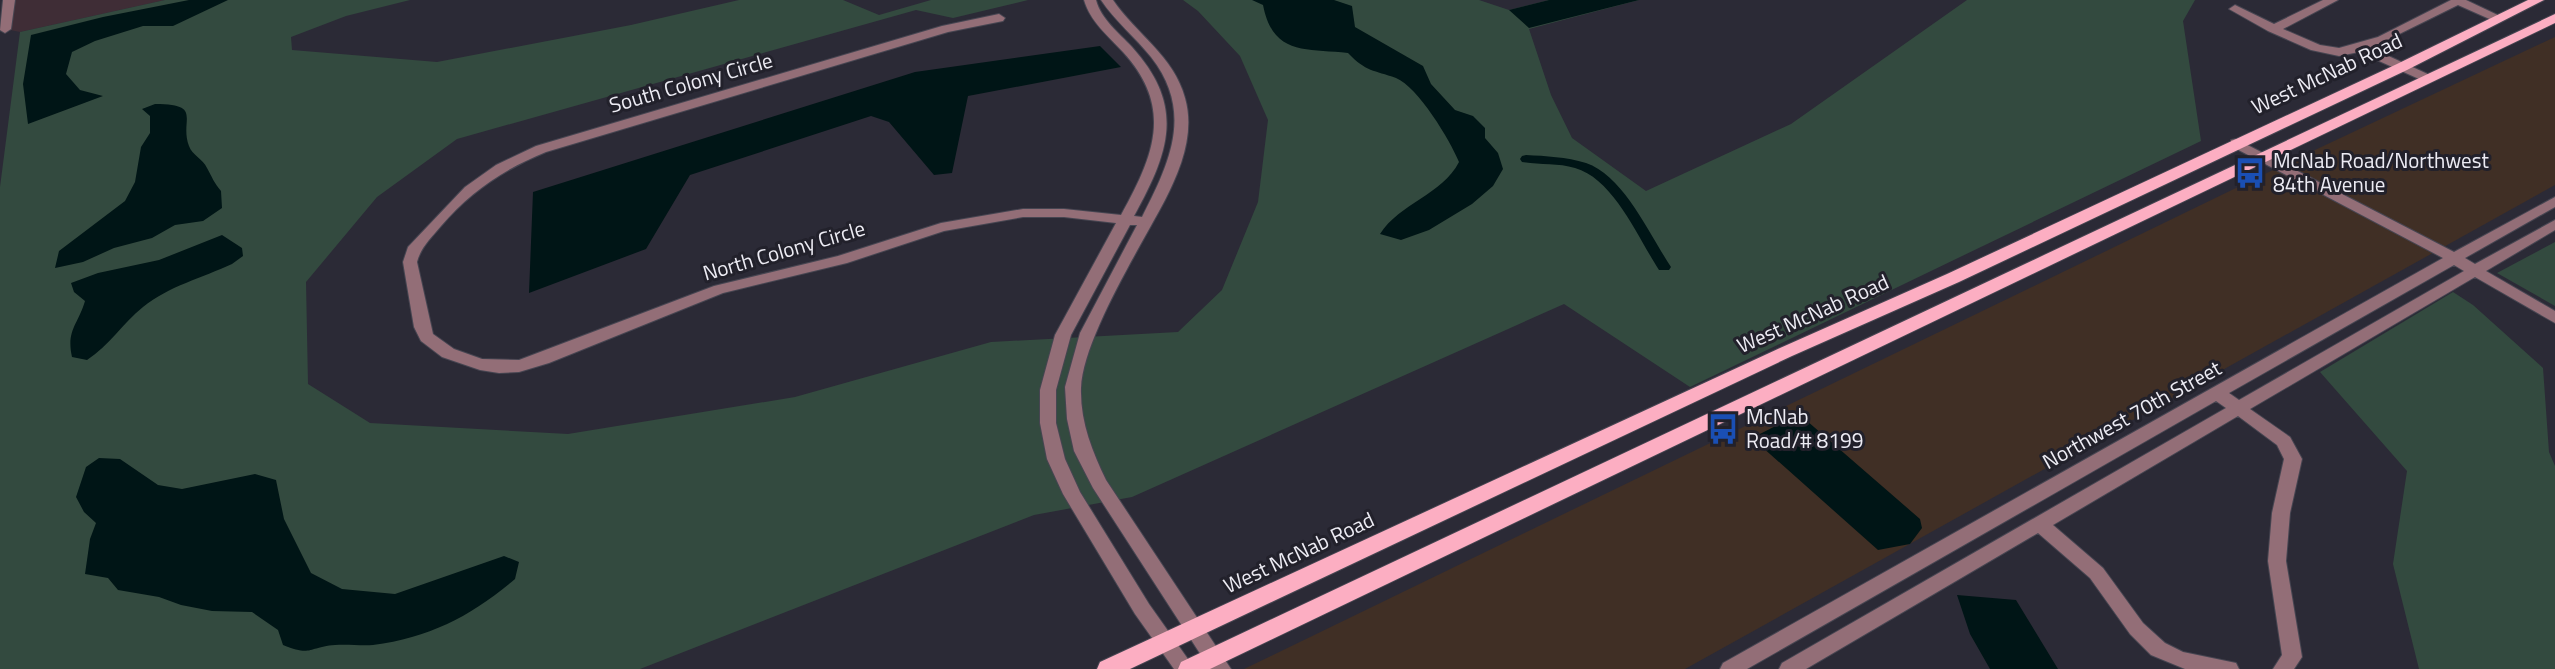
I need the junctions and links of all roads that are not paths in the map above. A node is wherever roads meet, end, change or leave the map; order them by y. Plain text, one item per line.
1 (9, 0) edge
2 (1107, 0) edge
3 (2332, 0) edge
4 (2538, 0) edge
5 (1094, 2) edge
6 (2235, 9) dead end
7 (999, 18) dead end
8 (2498, 18) junction
9 (2555, 18) edge
10 (5, 29) dead end
11 (2275, 29) junction
12 (2360, 48) junction
13 (2402, 67) junction
14 (2428, 79) junction
15 (2236, 144) junction
16 (2261, 156) junction
17 (2555, 201) edge
18 (1125, 219) junction
19 (1147, 222) junction
20 (2555, 224) edge
21 (422, 239) joint
22 (2455, 259) junction
23 (2474, 270) junction
24 (1091, 281) junction
25 (1114, 284) junction
26 (2555, 318) edge
27 (2217, 393) junction
28 (2239, 408) junction
29 (2039, 524) junction
30 (1192, 629) junction
31 (1165, 642) junction
32 (1217, 663) edge
33 (1108, 669) edge
34 (1187, 669) edge
35 (1730, 669) edge
36 (1789, 669) edge
37 (2229, 669) edge
38 (2283, 669) edge

1 - 10 street
2 - 19 street
3 - 11 street
4 - 8 main road, West McNab Road
5 - 18 street
6 - 11 street
7 - 21 street, South Colony Circle
8 - 12 street
8 - 13 main road, West McNab Road
9 - 14 main road
11 - 12 street
12 - 13 street
13 - 14 street
13 - 15 main road, West McNab Road
14 - 16 main road
15 - 16 street
15 - 30 main road, West McNab Road
16 - 22 street
16 - 32 main road
17 - 22 street, Northwest 70th Street
18 - 19 street, North Colony Circle
18 - 21 street, North Colony Circle
18 - 24 street
19 - 25 street
20 - 23 street
22 - 23 street
22 - 27 street, Northwest 70th Street
23 - 26 street
23 - 28 street
24 - 25 street
24 - 31 street
25 - 30 street
27 - 28 street
27 - 35 street, Northwest 70th Street
28 - 29 street
28 - 38 street
29 - 36 street
29 - 37 street
30 - 31 main road, West McNab Road
30 - 32 street
31 - 33 main road, West McNab Road
31 - 34 street
32 - 34 main road

